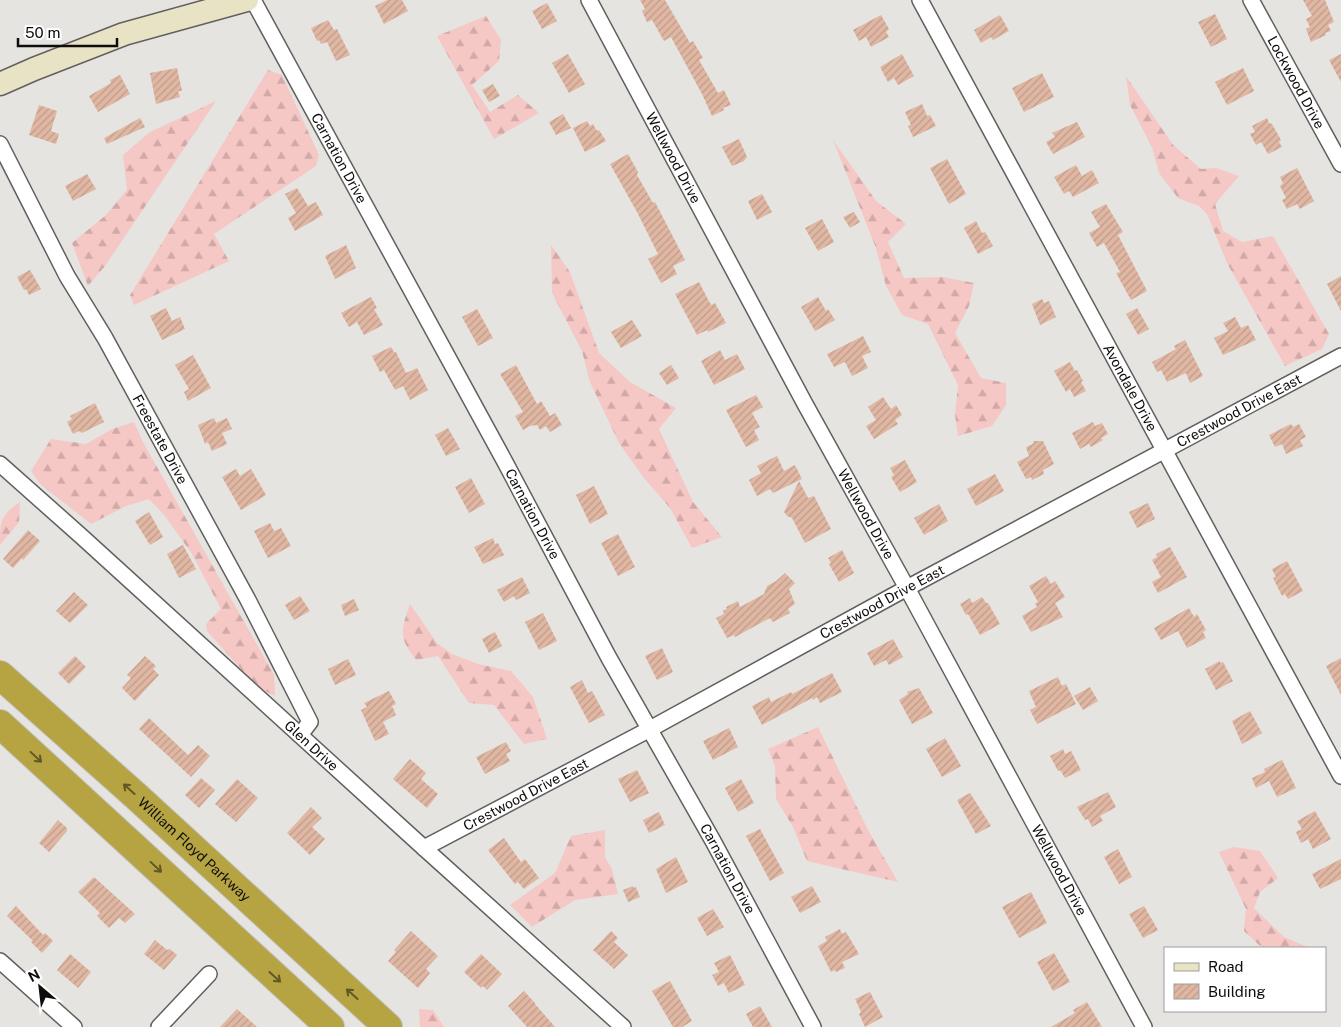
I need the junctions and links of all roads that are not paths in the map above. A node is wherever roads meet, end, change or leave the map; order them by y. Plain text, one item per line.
1 (247, 0) edge
2 (253, 0) edge
3 (589, 0) edge
4 (920, 0) edge
5 (1251, 0) edge
6 (0, 84) edge
7 (0, 144) edge
8 (1341, 164) edge
9 (1341, 356) edge
10 (1164, 450) junction
11 (0, 464) edge
12 (907, 588) junction
13 (0, 675) edge
14 (0, 724) edge
15 (650, 729) junction
16 (300, 735) junction
17 (1341, 776) edge
18 (424, 848) junction
19 (0, 961) edge
20 (209, 974) dead end
21 (74, 1027) edge
22 (159, 1027) edge
23 (330, 1027) edge
24 (388, 1027) edge
25 (623, 1027) edge
26 (813, 1027) edge
27 (1144, 1027) edge

1 - 6 main road
2 - 15 street, Carnation Drive
3 - 12 street, Wellwood Drive
4 - 10 street, Avondale Drive
5 - 8 street, Lockwood Drive
7 - 16 street, Freestate Drive
9 - 10 street, Crestwood Drive East
10 - 12 street, Crestwood Drive East
10 - 17 street, Avondale Drive
11 - 16 street, Glen Drive
12 - 15 street, Crestwood Drive East
12 - 27 street, Wellwood Drive
24 -> 13 highway, William Floyd Parkway
14 -> 23 highway
15 - 18 street, Crestwood Drive East
15 - 26 street, Carnation Drive
16 - 18 street, Glen Drive
18 - 25 street, Glen Drive
19 - 21 street
20 - 22 street

